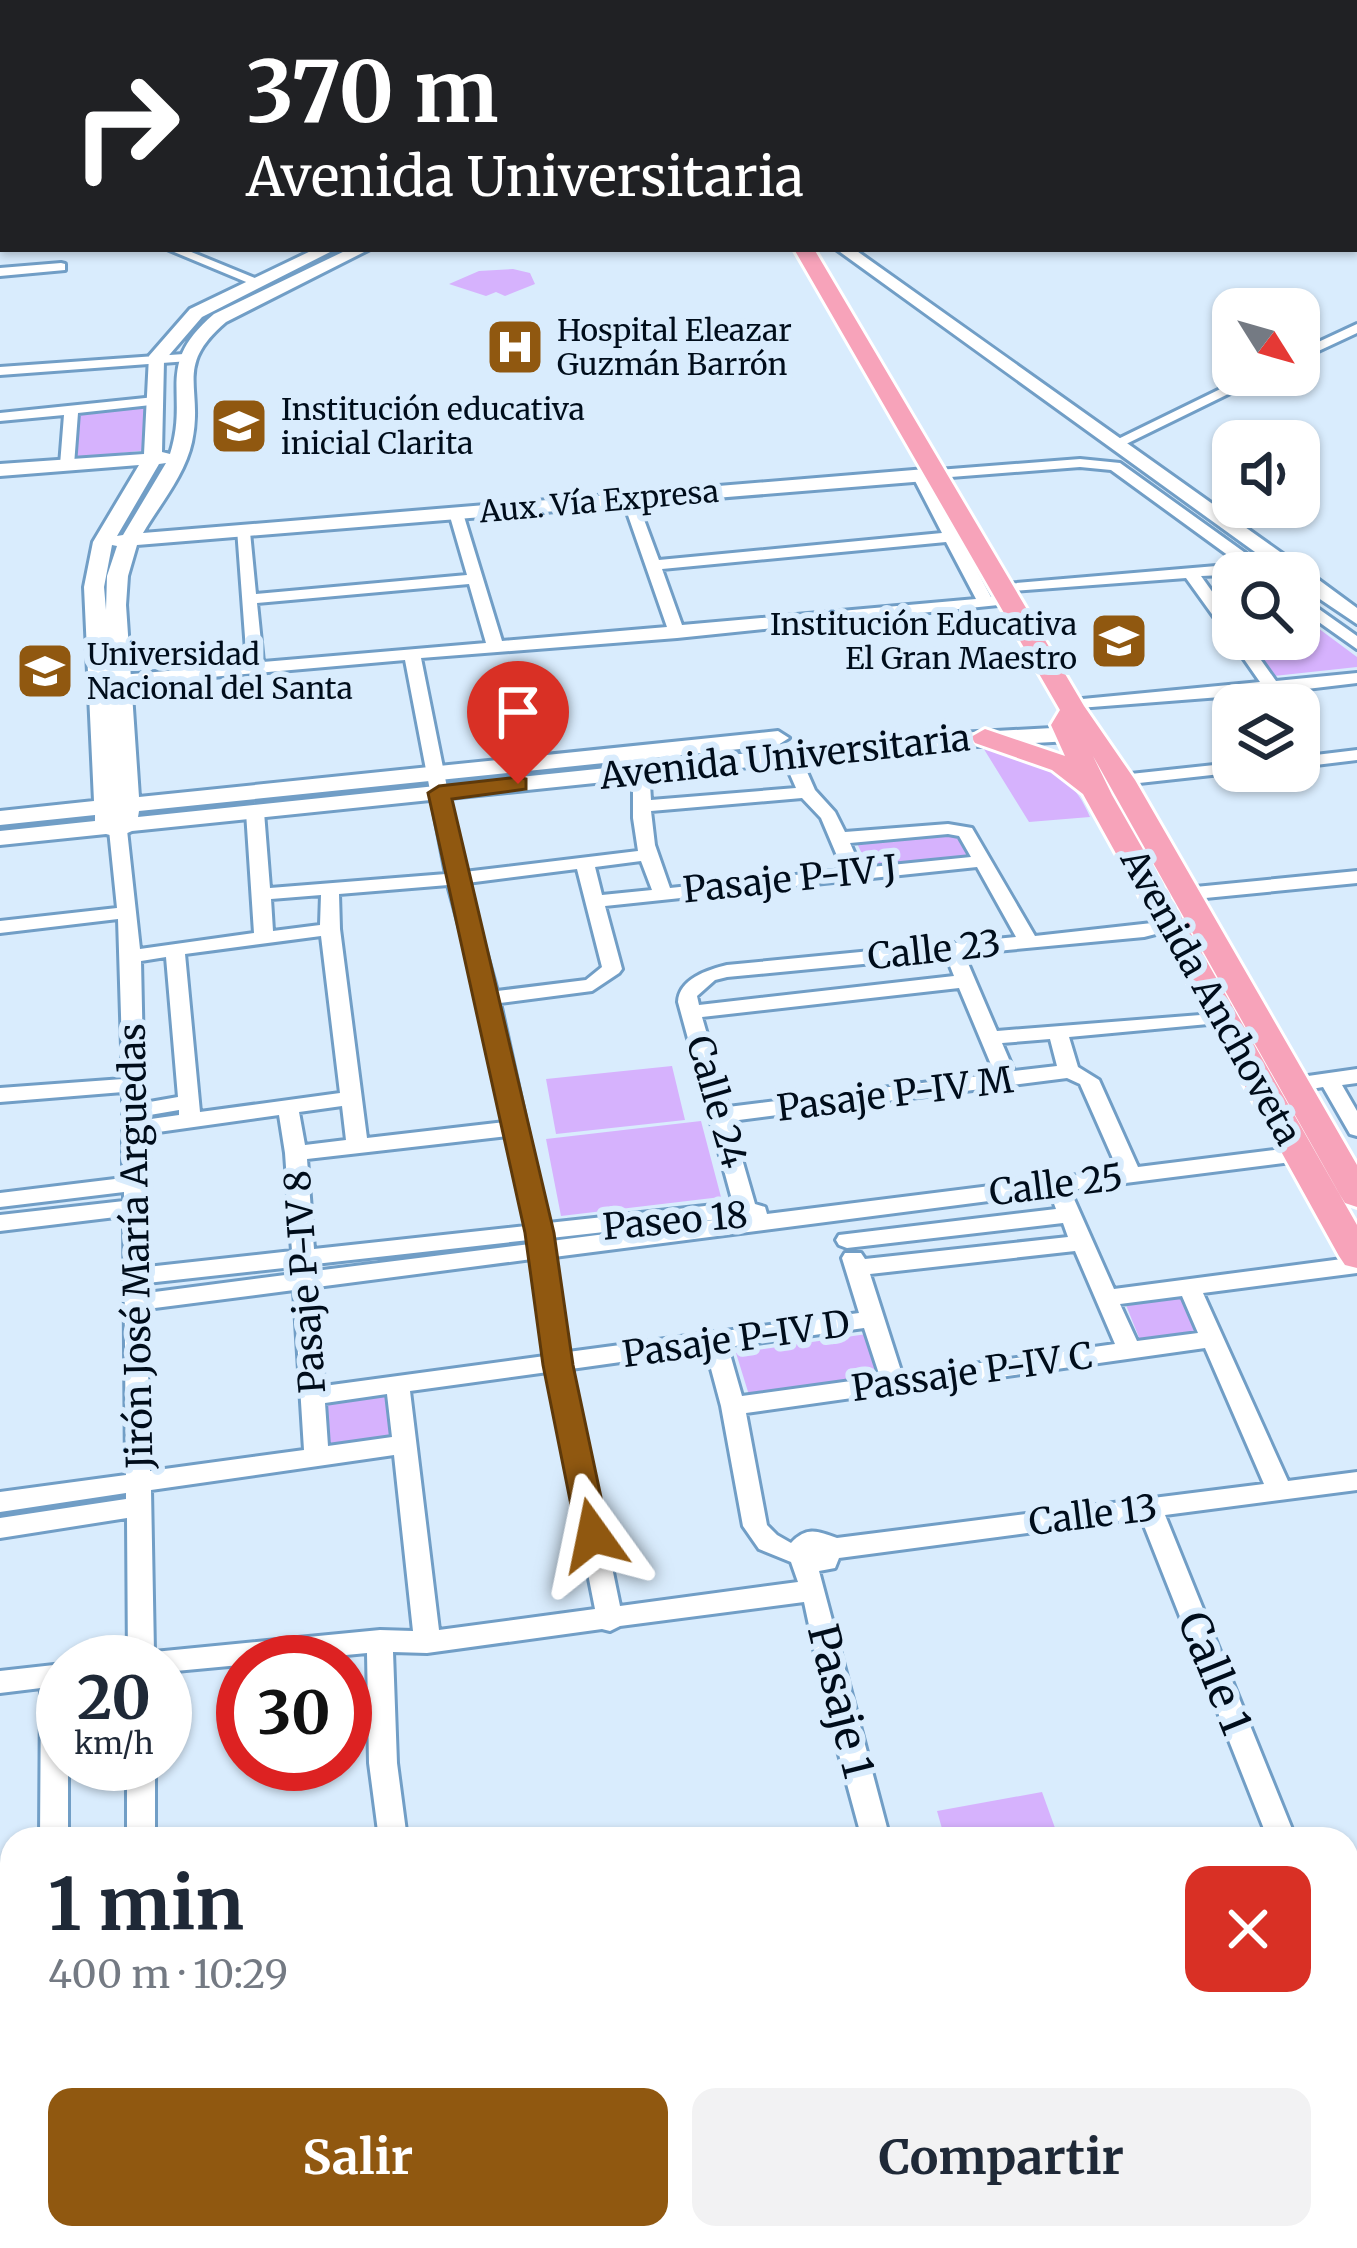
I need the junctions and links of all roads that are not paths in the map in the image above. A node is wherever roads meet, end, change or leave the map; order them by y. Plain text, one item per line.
1 (180, 252) edge
2 (201, 252) edge
3 (321, 252) edge
4 (356, 252) edge
5 (807, 252) edge
6 (848, 252) edge
7 (191, 256) junction
8 (61, 266) dead end
9 (0, 272) edge
10 (256, 281) junction
11 (212, 304) junction
12 (236, 309) junction
13 (1357, 328) edge
14 (1320, 346) edge
15 (184, 358) junction
16 (155, 360) junction
17 (0, 371) edge
18 (1216, 396) edge
19 (155, 401) junction
20 (71, 410) junction
21 (0, 417) edge
22 (1119, 442) junction
23 (153, 458) junction
24 (179, 458) junction
25 (68, 465) junction
26 (0, 470) edge
27 (928, 475) junction
28 (629, 498) junction
29 (457, 513) junction
30 (242, 532) junction
31 (960, 535) junction
32 (129, 540) junction
33 (103, 542) junction
34 (1234, 552) edge
35 (1268, 552) edge
36 (653, 565) junction
37 (1212, 572) edge
38 (1190, 573) junction
39 (476, 579) junction
40 (1320, 590) edge
41 (1001, 597) junction
42 (250, 599) junction
43 (1212, 603) edge
44 (1320, 616) edge
45 (1357, 617) edge
46 (677, 633) junction
47 (1357, 644) edge
48 (495, 647) junction
49 (412, 656) junction
50 (256, 670) junction
51 (1357, 678) edge
52 (121, 680) junction
53 (1307, 684) edge
54 (1212, 698) edge
55 (1076, 721) junction
56 (985, 737) junction
57 (1357, 755) edge
58 (791, 756) junction
59 (1320, 759) edge
60 (642, 761) junction
61 (1212, 771) edge
62 (437, 783) junction
63 (1110, 787) junction
64 (807, 792) junction
65 (644, 806) junction
66 (255, 812) junction
67 (0, 818) edge
68 (117, 819) junction
69 (0, 838) edge
70 (840, 838) junction
71 (647, 855) junction
72 (983, 862) junction
73 (585, 864) junction
74 (854, 872) junction
75 (1357, 877) edge
76 (456, 879) junction
77 (330, 890) junction
78 (662, 892) junction
79 (262, 894) junction
80 (1185, 894) junction
81 (597, 902) junction
82 (124, 913) junction
83 (1172, 924) junction
84 (0, 927) edge
85 (330, 929) junction
86 (264, 936) junction
87 (1028, 941) junction
88 (952, 948) junction
89 (176, 950) junction
90 (131, 956) junction
91 (965, 981) junction
92 (697, 983) joint
93 (488, 998) junction
94 (692, 1012) junction
95 (1219, 1016) junction
96 (1057, 1030) junction
97 (990, 1038) junction
98 (1070, 1071) junction
99 (1357, 1076) edge
100 (1329, 1080) junction
101 (1008, 1081) junction
102 (1294, 1084) junction
103 (133, 1085) junction
104 (0, 1096) edge
105 (351, 1098) junction
106 (288, 1109) junction
107 (188, 1111) junction
108 (721, 1115) junction
109 (134, 1119) junction
110 (514, 1128) junction
111 (1357, 1129) edge
112 (357, 1146) junction
113 (1332, 1151) junction
114 (296, 1153) junction
115 (1298, 1153) junction
116 (1131, 1176) junction
117 (1056, 1183) junction
118 (1357, 1195) edge
119 (132, 1196) junction
120 (0, 1200) edge
121 (838, 1212) junction
122 (1070, 1215) junction
123 (748, 1217) junction
124 (781, 1217) joint
125 (0, 1223) edge
126 (847, 1240) junction
127 (541, 1242) junction
128 (1082, 1243) junction
129 (1357, 1260) edge
130 (856, 1268) junction
131 (304, 1269) junction
132 (136, 1276) junction
133 (1189, 1287) junction
134 (1106, 1298) junction
135 (136, 1302) junction
136 (873, 1319) junction
137 (1212, 1339) junction
138 (715, 1342) junction
139 (1129, 1350) junction
140 (558, 1365) junction
141 (894, 1384) junction
142 (398, 1386) junction
143 (313, 1396) junction
144 (733, 1406) junction
145 (402, 1445) junction
146 (317, 1456) junction
147 (1357, 1481) edge
148 (1280, 1491) junction
149 (141, 1493) junction
150 (0, 1502) edge
151 (1149, 1507) junction
152 (0, 1528) edge
153 (812, 1555) junction
154 (814, 1590) junction
155 (610, 1621) junction
156 (141, 1635) edge
157 (380, 1641) junction
158 (428, 1642) junction
159 (192, 1659) edge
160 (36, 1678) edge
161 (0, 1682) edge
162 (55, 1791) edge
163 (141, 1791) edge
164 (54, 1827) edge
165 (141, 1827) edge
166 (391, 1827) edge
167 (873, 1827) edge
168 (1277, 1827) edge

1 - 7 street
2 - 7 street
3 - 10 main road
4 - 12 main road
5 - 27 main road, Avenida Anchoveta
6 - 22 main road
7 - 10 street
8 - 9 street
10 - 11 main road
11 - 12 main road
11 - 16 main road
12 - 15 main road
13 - 14 street
15 - 16 street
15 - 24 main road
16 - 17 street
16 - 19 main road
18 - 22 street
19 - 20 street
19 - 23 main road
20 - 21 street
20 - 25 street
22 - 35 main road
23 - 24 main road
23 - 25 main road
23 - 33 main road
24 - 32 main road
25 - 26 main road
27 - 28 main road, Aux. Vía Expresa
27 - 31 main road, Avenida Anchoveta
27 - 34 street, Aux. Vía Expresa
28 - 29 main road, Aux. Vía Expresa
28 - 36 street
29 - 30 main road, Aux. Vía Expresa
29 - 39 street
30 - 32 main road, Aux. Vía Expresa
30 - 42 street
31 - 36 street
31 - 41 main road, Avenida Anchoveta
32 - 33 main road, Aux. Vía Expresa
32 - 52 main road
33 - 68 main road
36 - 46 street
37 - 38 street
38 - 41 street
38 - 43 street
39 - 42 street
39 - 48 street
40 - 45 main road
41 - 46 street
41 - 55 main road, Avenida Anchoveta
42 - 50 street
44 - 47 street
46 - 48 street
48 - 49 street
49 - 50 street
49 - 62 street
50 - 52 street
51 - 53 street
52 - 68 main road
54 - 55 street
55 - 56 main road, Avenida Universitaria
55 - 60 main road
55 - 63 main road, Avenida Anchoveta
56 - 58 main road, Avenida Universitaria
56 - 63 main road
57 - 59 street
58 - 60 main road, Avenida Universitaria
58 - 64 street
60 - 62 main road, Avenida Universitaria
60 - 65 street
61 - 63 street
62 - 66 main road, Avenida Universitaria
62 - 68 main road, Avenida Universitaria
62 - 76 street
63 - 80 main road, Avenida Anchoveta
63 - 83 main road, Avenida Anchoveta
64 - 65 street
64 - 70 street
65 - 71 street
66 - 68 main road, Avenida Universitaria
66 - 79 street
67 - 68 main road, Avenida Universitaria
68 - 69 main road, Avenida Universitaria
68 - 82 street, Jirón José María Arguedas
70 - 72 street
70 - 74 street
71 - 73 street
71 - 78 street
72 - 74 street, Pasaje P-IV J
72 - 87 street
73 - 76 street
73 - 81 street
74 - 78 street, Pasaje P-IV J
75 - 80 street
76 - 77 street
76 - 93 street
77 - 79 street
77 - 85 street
78 - 81 street, Pasaje P-IV J
79 - 86 street
80 - 102 main road, Avenida Anchoveta
81 - 93 street
82 - 84 street
82 - 90 street, Jirón José María Arguedas
83 - 87 street, Calle 23
83 - 95 main road, Avenida Anchoveta
85 - 86 street
85 - 105 street
86 - 89 street
87 - 88 street, Calle 23
88 - 91 street
88 - 92 street, Calle 23
89 - 90 street
89 - 107 street
90 - 103 street, Jirón José María Arguedas
91 - 94 street
91 - 97 street
92 - 94 street, Calle 24
93 - 110 street
94 - 108 street, Calle 24
95 - 96 street
95 - 115 main road, Avenida Anchoveta
96 - 97 street
96 - 98 street
97 - 101 street
98 - 101 street, Pasaje P-IV M
98 - 116 street
99 - 100 street
100 - 102 street
100 - 111 street
101 - 108 street, Pasaje P-IV M
102 - 113 main road, Avenida Anchoveta
103 - 104 street
103 - 109 street, Jirón José María Arguedas
105 - 106 street
105 - 112 street
106 - 107 street
106 - 114 street, Pasaje P-IV 8
107 - 109 street
108 - 123 street, Calle 24
109 - 119 street, Jirón José María Arguedas
110 - 112 street
110 - 127 street
112 - 114 street
113 - 115 street, Calle 25
113 - 118 main road, Avenida Anchoveta
114 - 131 street, Pasaje P-IV 8
115 - 116 street, Calle 25
115 - 129 main road, Avenida Anchoveta
116 - 117 street, Calle 25
117 - 121 street, Calle 25
117 - 122 street
119 - 120 street
119 - 125 street
119 - 132 street, Jirón José María Arguedas
121 - 124 street, Calle 25
121 - 126 street
122 - 126 street
122 - 128 street
123 - 124 street, Paseo 18
123 - 127 street, Paseo 18
126 - 130 street
127 - 131 street, Paseo 18
127 - 140 street
128 - 130 street
128 - 134 street
129 - 133 street
130 - 136 street
131 - 132 street, Paseo 18
131 - 135 street, Paseo 18
131 - 143 street, Pasaje P-IV 8
132 - 135 street, Jirón José María Arguedas
133 - 134 street
133 - 137 street
134 - 139 street
135 - 149 street, Jirón José María Arguedas
136 - 138 street, Pasaje P-IV D
136 - 141 street
137 - 139 street, Passaje P-IV C
137 - 148 street
138 - 140 street, Pasaje P-IV D
138 - 144 street
139 - 141 street, Passaje P-IV C
140 - 142 street, Pasaje P-IV D
140 - 155 street
141 - 144 street, Passaje P-IV C
142 - 143 street, Pasaje P-IV D
142 - 145 street
143 - 146 street, Pasaje P-IV 8
144 - 153 street
145 - 146 street
145 - 158 street
146 - 149 street
147 - 148 street, Calle 13
148 - 151 street, Calle 13
149 - 150 street
149 - 152 street
149 - 156 street, Jirón José María Arguedas
151 - 153 street, Calle 13
151 - 168 street, Calle 1
153 - 154 street, Pasaje 1
154 - 155 street
154 - 167 street, Pasaje 1
155 - 158 street
157 - 158 street
157 - 159 street
157 - 166 street
160 - 161 street
162 - 164 street
163 - 165 street

